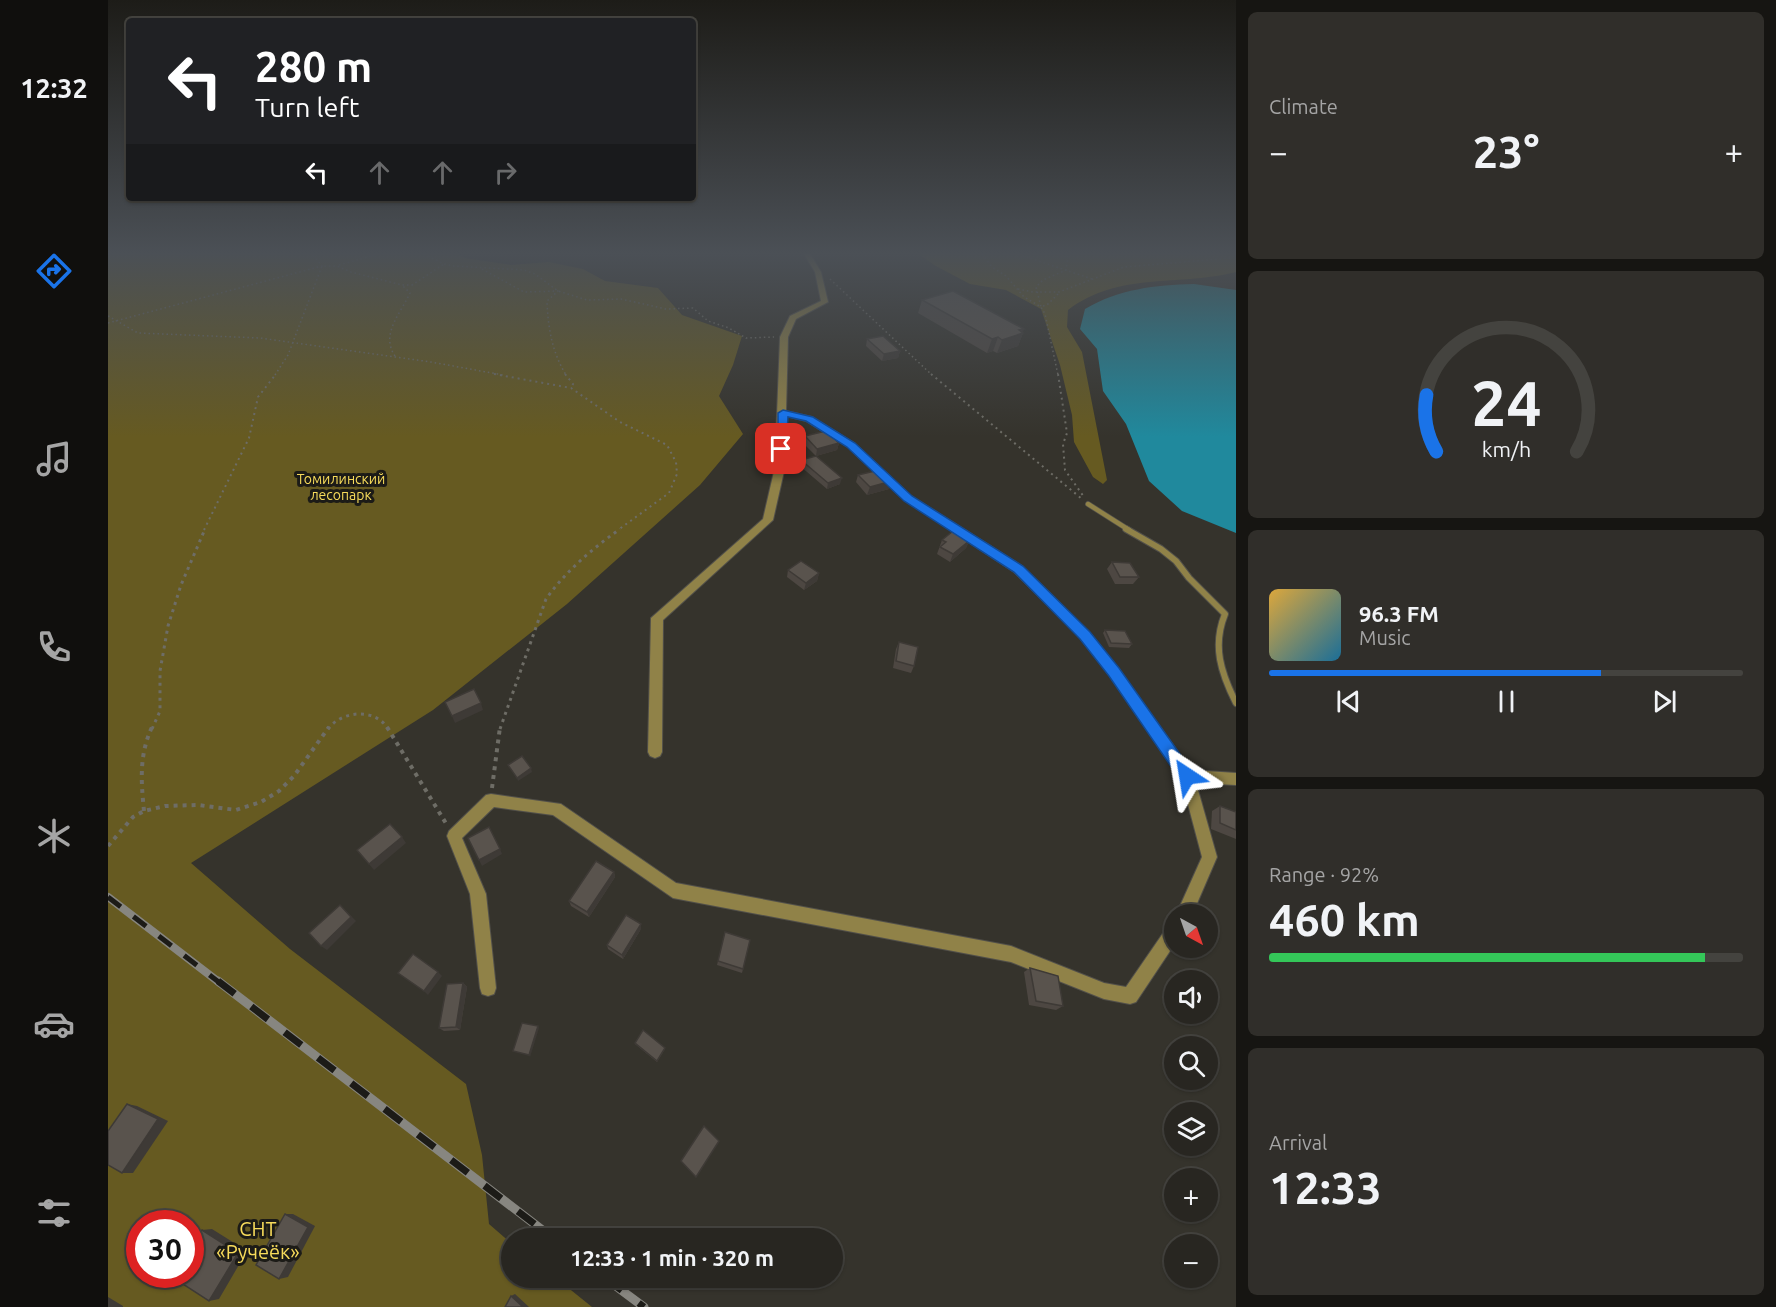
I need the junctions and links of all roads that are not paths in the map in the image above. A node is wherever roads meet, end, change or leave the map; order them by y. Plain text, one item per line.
1 (799, 315) edge
2 (783, 413) junction
3 (1088, 504) road end
4 (1236, 703) edge
5 (656, 752) dead end
6 (1187, 776) junction
7 (1236, 779) edge
8 (1189, 904) edge
9 (1164, 947) edge
10 (488, 988) dead end

1 - 2 street
2 - 5 street
2 - 6 street
3 - 4 lane
6 - 7 street
6 - 8 street
9 - 10 street

